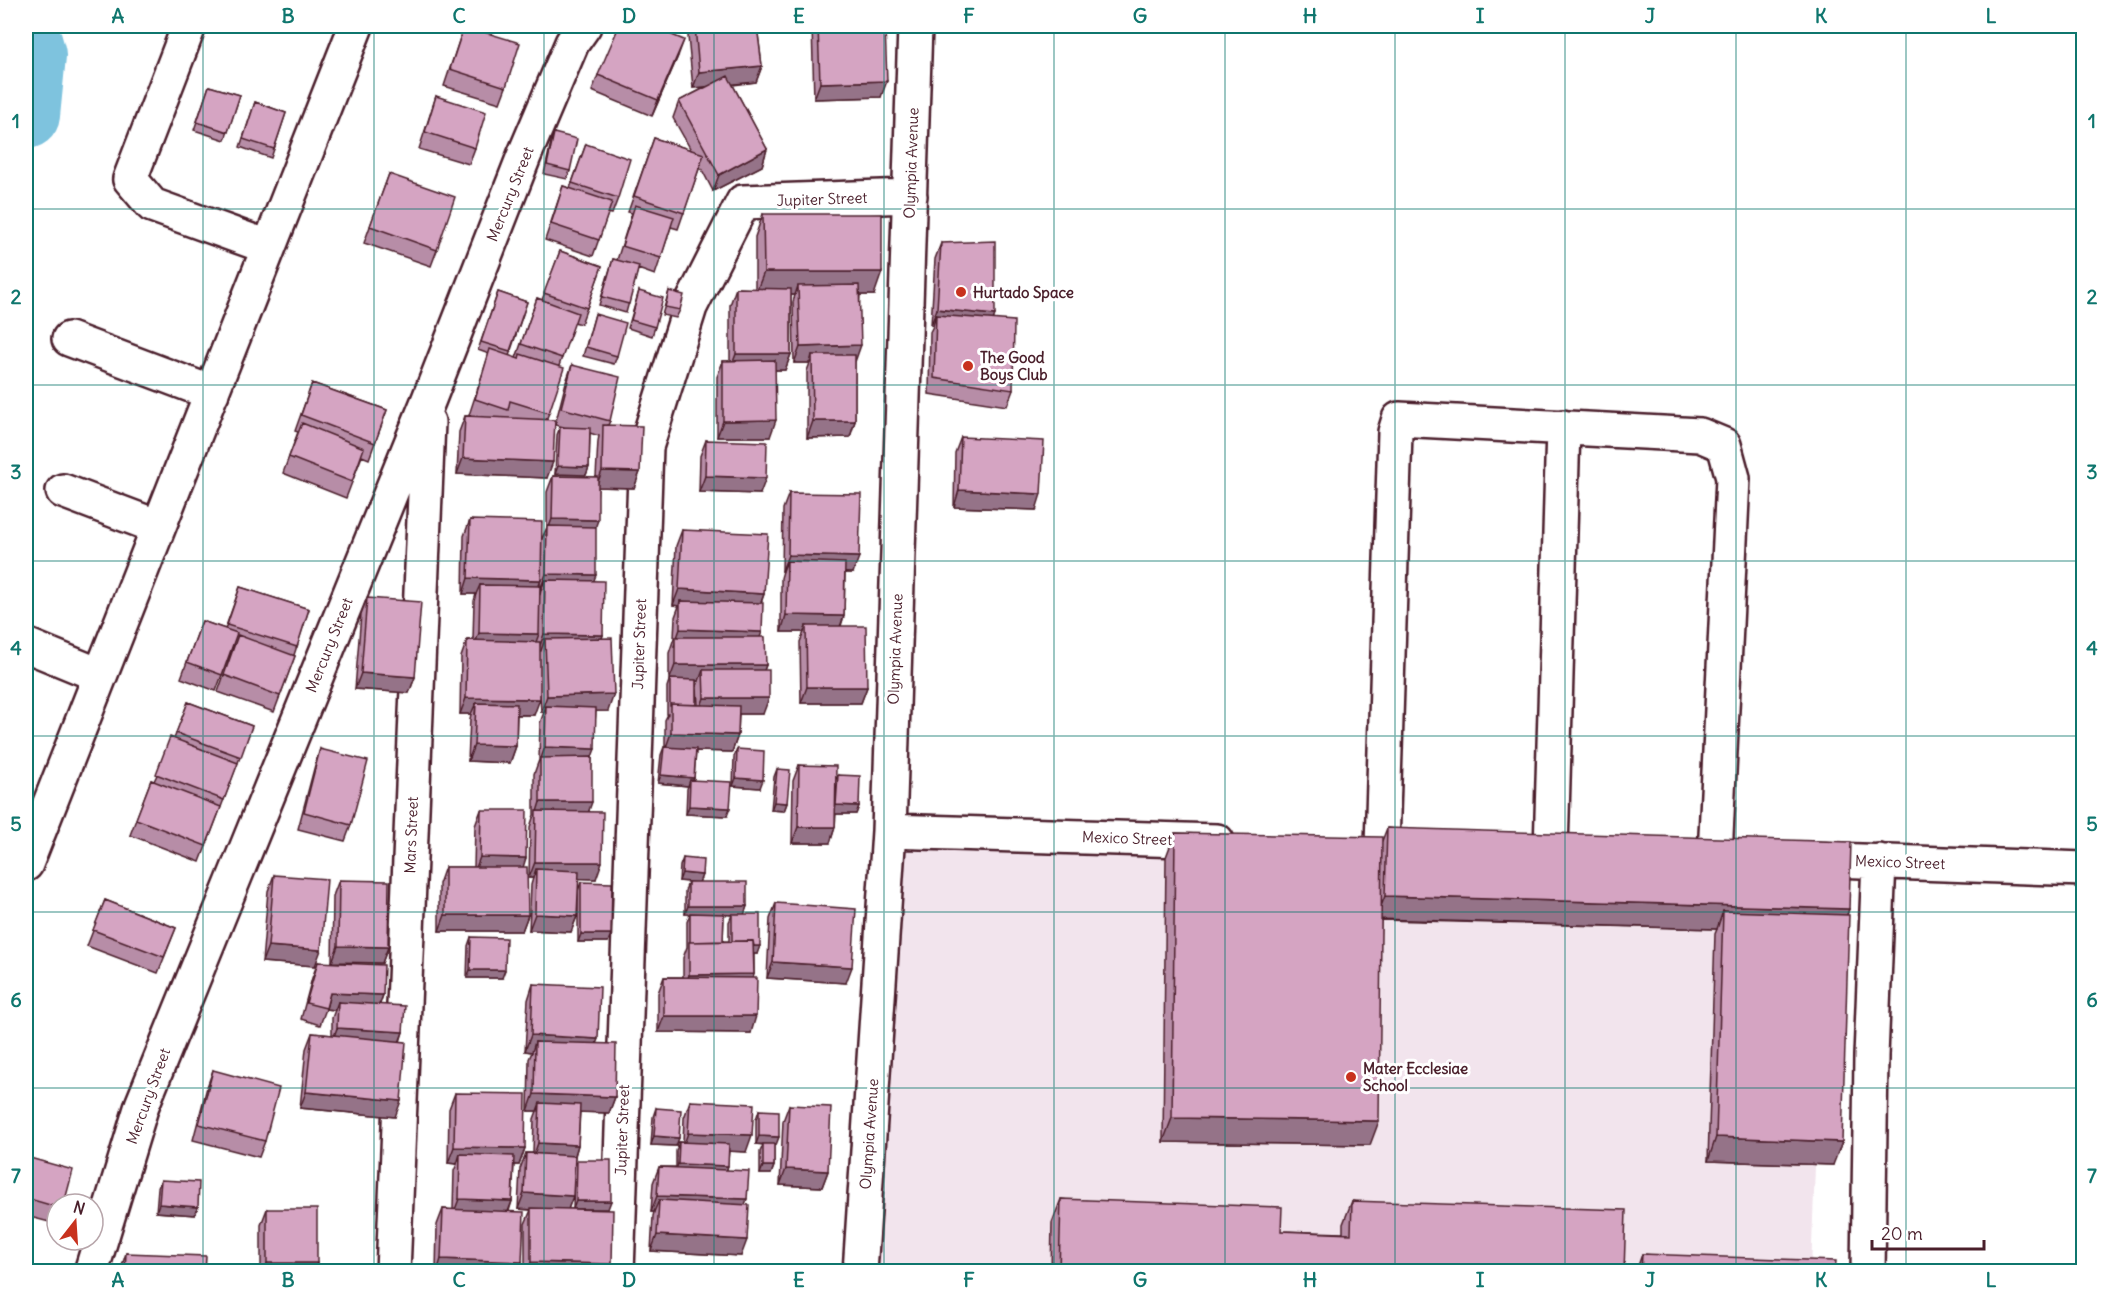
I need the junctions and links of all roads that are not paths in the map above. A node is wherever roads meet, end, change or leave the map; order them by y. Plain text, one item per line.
1 (189, 26) edge
2 (356, 26) edge
3 (584, 26) edge
4 (915, 26) edge
5 (910, 196) junction
6 (268, 247) junction
7 (69, 339) dead end
8 (212, 393) junction
9 (429, 399) junction
10 (1563, 428) junction
11 (63, 491) dead end
12 (158, 527) junction
13 (26, 645) edge
14 (99, 675) junction
15 (36, 804) edge
16 (889, 831) junction
17 (1241, 842) edge
18 (1416, 847) edge
19 (1517, 850) edge
20 (1680, 855) edge
21 (1715, 856) junction
22 (1879, 861) junction
23 (26, 864) edge
24 (2084, 869) edge
25 (91, 1272) edge
26 (393, 1272) edge
27 (617, 1272) edge
28 (861, 1272) edge
29 (1868, 1272) edge

1 - 6 street
2 - 6 street
3 - 9 street, Mercury Street
4 - 5 street, Olympia Avenue
5 - 16 street, Olympia Avenue
5 - 27 street, Jupiter Street
6 - 8 street
7 - 8 street
8 - 12 street
9 - 25 street, Mercury Street
9 - 26 street, Mars Street
10 - 18 street
10 - 19 street
10 - 21 street
11 - 12 street
12 - 14 street
13 - 14 street
14 - 15 street
15 - 23 street
16 - 17 street, Mexico Street
16 - 28 street, Olympia Avenue
20 - 21 street, Mexico Street
21 - 22 street, Mexico Street
22 - 24 street, Mexico Street
22 - 29 street

